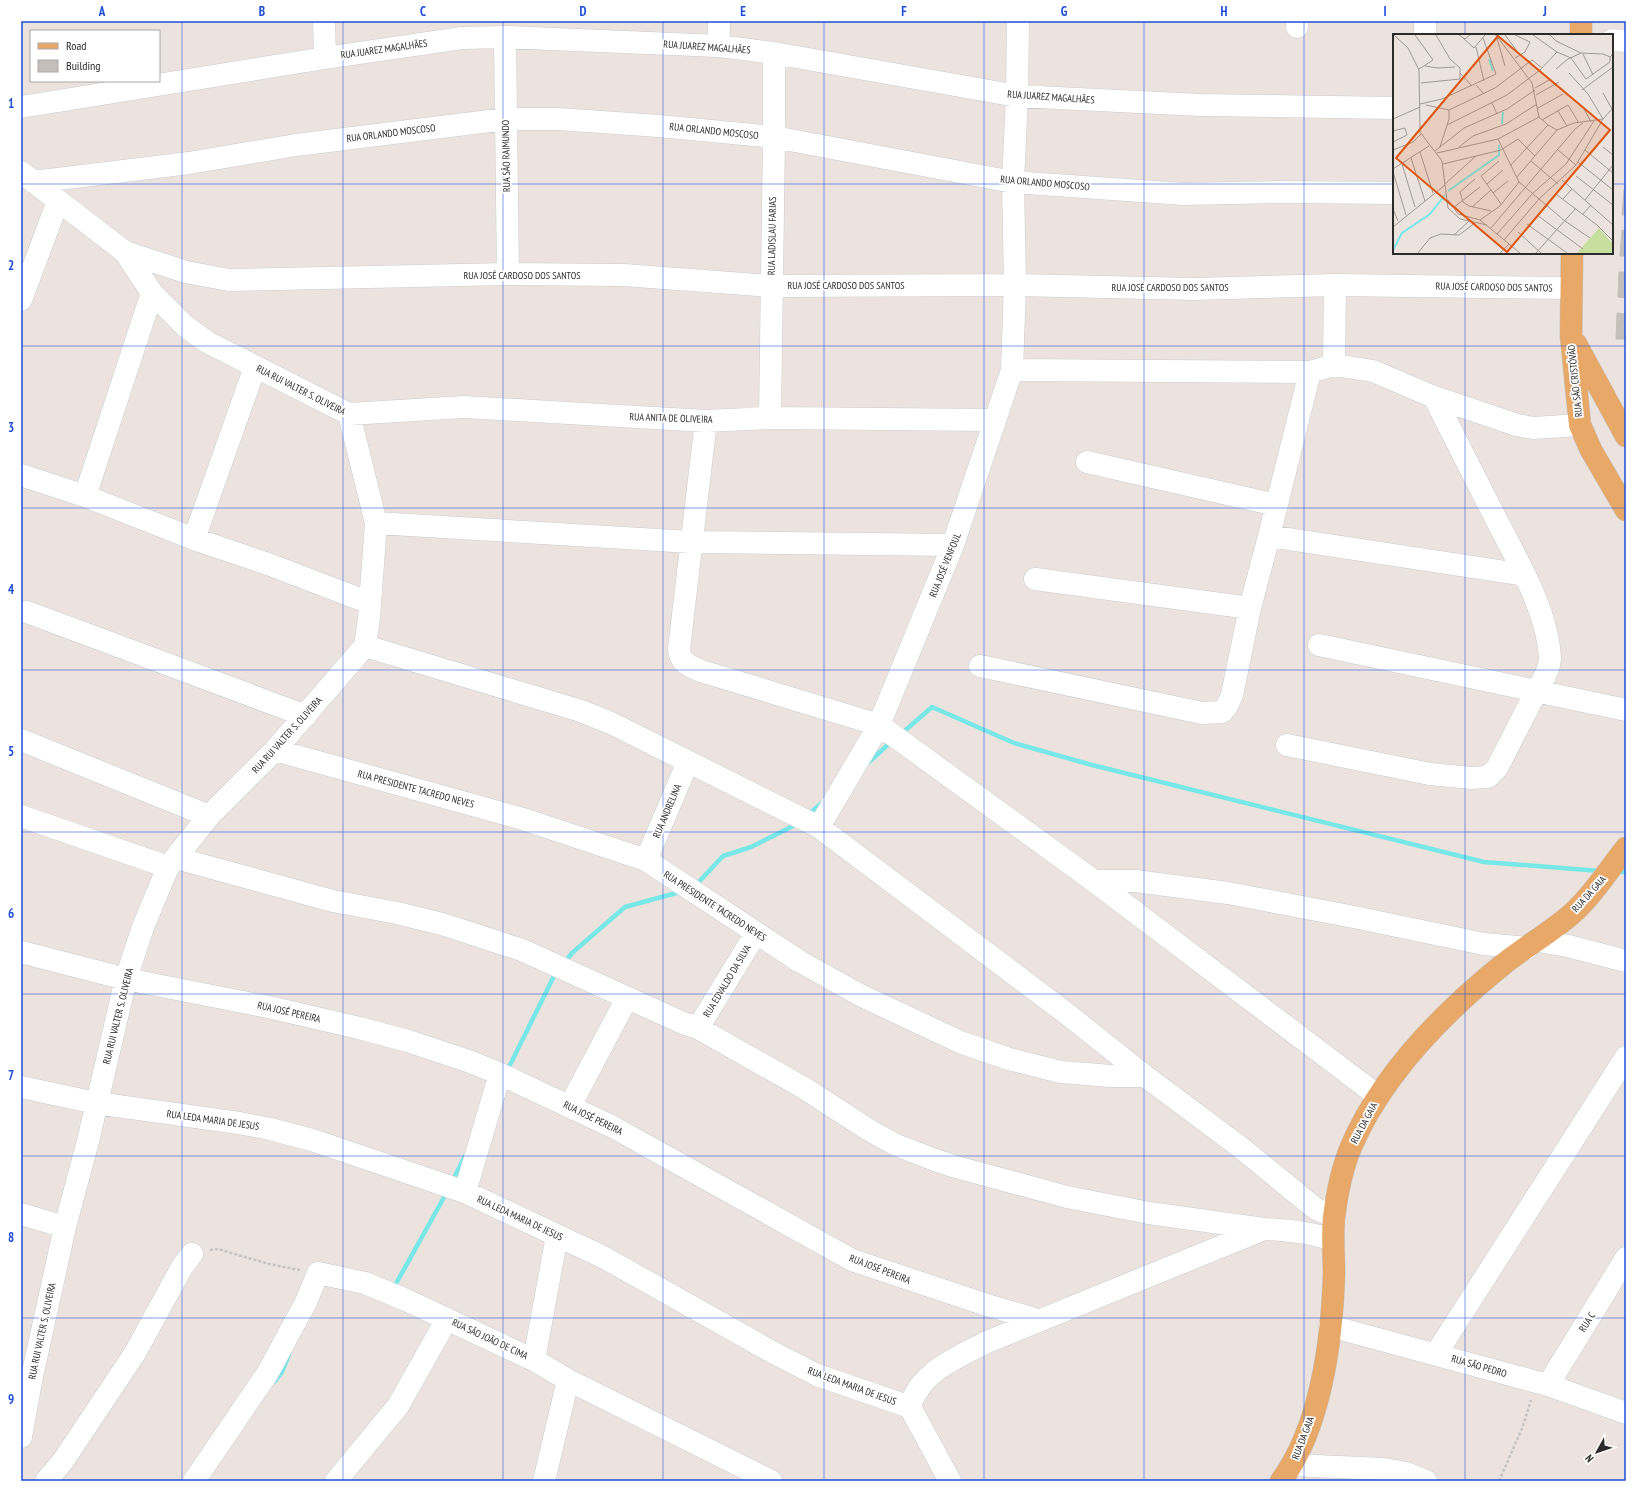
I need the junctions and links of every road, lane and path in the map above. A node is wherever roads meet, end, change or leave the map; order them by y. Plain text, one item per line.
1 (324, 21) edge
2 (719, 21) edge
3 (1018, 21) edge
4 (1425, 21) edge
5 (1581, 21) edge
6 (462, 30) edge
7 (1425, 34) edge
8 (1581, 34) edge
9 (504, 37) junction
10 (1613, 40) edge
11 (1626, 41) edge
12 (719, 46) junction
13 (774, 53) junction
14 (325, 58) junction
15 (1017, 96) junction
16 (21, 107) edge
17 (1393, 108) edge
18 (506, 119) junction
19 (774, 137) junction
20 (27, 177) edge
21 (1013, 182) junction
22 (1393, 192) edge
23 (58, 201) junction
24 (125, 252) junction
25 (1572, 254) edge
26 (508, 274) junction
27 (1015, 284) junction
28 (1335, 285) junction
29 (771, 286) junction
30 (1571, 288) junction
31 (152, 293) junction
32 (21, 300) edge
33 (1571, 336) junction
34 (1334, 365) junction
35 (255, 367) junction
36 (1012, 370) junction
37 (1310, 372) junction
38 (1434, 397) junction
39 (1617, 409) edge
40 (349, 414) junction
41 (770, 418) junction
42 (994, 420) junction
43 (706, 421) junction
44 (1580, 425) junction
45 (1626, 436) edge
46 (1087, 462) dead end
47 (21, 475) edge
48 (85, 496) junction
49 (1624, 504) edge
50 (1276, 505) junction
51 (376, 523) junction
52 (1269, 536) junction
53 (194, 539) junction
54 (691, 542) junction
55 (954, 545) junction
56 (1525, 575) junction
57 (1035, 579) dead end
58 (370, 603) junction
59 (1250, 608) junction
60 (27, 612) dead end
61 (1319, 645) dead end
62 (365, 646) junction
63 (980, 666) dead end
64 (1537, 690) junction
65 (1626, 710) edge
66 (306, 716) junction
67 (879, 725) junction
68 (21, 740) edge
69 (1288, 745) dead end
70 (275, 750) junction
71 (688, 762) junction
72 (21, 816) edge
73 (209, 816) junction
74 (819, 827) junction
75 (1624, 848) edge
76 (646, 860) junction
77 (172, 862) junction
78 (1094, 881) junction
79 (756, 933) junction
80 (1532, 944) junction
81 (21, 952) edge
82 (1626, 961) edge
83 (126, 979) junction
84 (627, 998) junction
85 (698, 1028) junction
86 (1626, 1057) edge
87 (500, 1074) junction
88 (1145, 1076) junction
89 (21, 1087) edge
90 (1378, 1096) junction
91 (96, 1103) junction
92 (570, 1106) junction
93 (465, 1192) junction
94 (21, 1214) edge
95 (1334, 1217) junction
96 (65, 1228) junction
97 (1264, 1229) junction
98 (556, 1236) junction
99 (1333, 1240) junction
100 (192, 1254) joint
101 (1626, 1258) edge
102 (318, 1273) junction
103 (447, 1319) junction
104 (1038, 1320) junction
105 (1330, 1326) junction
106 (1436, 1354) junction
107 (534, 1360) junction
108 (568, 1380) junction
109 (1542, 1384) junction
110 (910, 1406) junction
111 (1626, 1413) edge
112 (21, 1437) edge
113 (1287, 1473) edge
114 (46, 1481) edge
115 (194, 1481) edge
116 (336, 1481) edge
117 (544, 1481) edge
118 (771, 1481) edge
119 (950, 1481) edge
120 (1426, 1481) edge
121 (1500, 1481) edge

1 - 14 street
2 - 12 street
3 - 15 street, RUA JOSÉ VENFOUL
4 - 7 street
5 - 8 main road
6 - 9 street, RUA JUAREZ MAGALHÃES
6 - 14 street, RUA JUAREZ MAGALHÃES
9 - 12 street, RUA JUAREZ MAGALHÃES
9 - 18 street, RUA SÃO RAIMUNDO
10 - 11 street
12 - 13 street, RUA JUAREZ MAGALHÃES
13 - 15 street, RUA JUAREZ MAGALHÃES
13 - 19 street, RUA LADISLAU FARIAS
14 - 16 street, RUA JUAREZ MAGALHÃES
15 - 17 street, RUA JUAREZ MAGALHÃES
15 - 21 street, RUA JOSÉ VENFOUL
18 - 19 street, RUA ORLANDO MOSCOSO
18 - 20 street, RUA ORLANDO MOSCOSO
18 - 26 street, RUA SÃO RAIMUNDO
19 - 21 street, RUA ORLANDO MOSCOSO
19 - 29 street, RUA LADISLAU FARIAS
20 - 23 street, RUA RUI VALTER S. OLIVEIRA
21 - 22 street, RUA ORLANDO MOSCOSO
21 - 27 street, RUA JOSÉ VENFOUL
23 - 24 street, RUA RUI VALTER S. OLIVEIRA
23 - 32 street
24 - 26 street, RUA JOSÉ CARDOSO DOS SANTOS
24 - 31 street, RUA RUI VALTER S. OLIVEIRA
25 - 30 main road, RUA SÃO CRISTÓVÃO
26 - 29 street, RUA JOSÉ CARDOSO DOS SANTOS
27 - 28 street, RUA JOSÉ CARDOSO DOS SANTOS
27 - 29 street, RUA JOSÉ CARDOSO DOS SANTOS
27 - 36 street, RUA JOSÉ VENFOUL
28 - 30 street, RUA JOSÉ CARDOSO DOS SANTOS
28 - 34 street
29 - 41 street, RUA LADISLAU FARIAS
30 - 33 main road, RUA SÃO CRISTÓVÃO
31 - 35 street, RUA RUI VALTER S. OLIVEIRA
31 - 48 street
33 - 39 main road, RUA SÃO CRISTÓVÃO
33 - 44 main road, RUA SÃO CRISTÓVÃO
34 - 37 street
34 - 38 street
35 - 40 street, RUA RUI VALTER S. OLIVEIRA
35 - 53 street
36 - 37 street
36 - 42 street, RUA JOSÉ VENFOUL
37 - 50 street
38 - 44 street
38 - 56 street
39 - 44 main road
39 - 45 main road, RUA SÃO CRISTÓVÃO
40 - 43 street, RUA ANITA DE OLIVEIRA
40 - 51 street, RUA RUI VALTER S. OLIVEIRA
41 - 42 street, RUA ANITA DE OLIVEIRA
41 - 43 street, RUA ANITA DE OLIVEIRA
42 - 55 street, RUA JOSÉ VENFOUL
43 - 54 street
44 - 49 main road, RUA SÃO CRISTÓVÃO
46 - 50 street
47 - 48 street
48 - 53 street
50 - 52 street
51 - 54 street
51 - 58 street, RUA RUI VALTER S. OLIVEIRA
52 - 56 street
52 - 59 street
53 - 58 street
54 - 55 street
54 - 67 street
55 - 67 street, RUA JOSÉ VENFOUL
56 - 64 street
57 - 59 street
58 - 62 street, RUA RUI VALTER S. OLIVEIRA
59 - 63 street
60 - 66 street
61 - 64 street
62 - 66 street, RUA RUI VALTER S. OLIVEIRA
62 - 71 street
64 - 65 street
64 - 69 street
66 - 70 street, RUA RUI VALTER S. OLIVEIRA
67 - 74 street, RUA JOSÉ VENFOUL
67 - 78 street
68 - 73 street
70 - 73 street, RUA RUI VALTER S. OLIVEIRA
70 - 76 street, RUA PRESIDENTE TACREDO NEVES
71 - 74 street
71 - 76 street, RUA ANDRELINA
72 - 77 street
73 - 77 street, RUA RUI VALTER S. OLIVEIRA
74 - 88 street
75 - 80 main road, RUA DA GAIA
76 - 79 street, RUA PRESIDENTE TACREDO NEVES
77 - 83 street, RUA RUI VALTER S. OLIVEIRA
77 - 84 street
78 - 80 street
78 - 90 street
79 - 85 street, RUA EDVALDO DA SILVA
79 - 88 street, RUA PRESIDENTE TACREDO NEVES
80 - 82 street
80 - 90 main road, RUA DA GAIA
81 - 83 street, RUA JOSÉ PEREIRA
83 - 87 street, RUA JOSÉ PEREIRA
83 - 91 street, RUA RUI VALTER S. OLIVEIRA
84 - 85 street
84 - 92 street
85 - 97 street
86 - 106 street
87 - 92 street, RUA JOSÉ PEREIRA
87 - 93 street
88 - 95 street
89 - 91 street, RUA LEDA MARIA DE JESUS
90 - 95 main road, RUA DA GAIA
91 - 93 street, RUA LEDA MARIA DE JESUS
91 - 96 street, RUA RUI VALTER S. OLIVEIRA
92 - 104 street, RUA JOSÉ PEREIRA
93 - 98 street, RUA LEDA MARIA DE JESUS
94 - 96 street
95 - 99 main road, RUA DA GAIA
96 - 112 street, RUA RUI VALTER S. OLIVEIRA
97 - 99 street
97 - 104 street
98 - 107 street
98 - 110 street, RUA LEDA MARIA DE JESUS
99 - 105 main road, RUA DA GAIA
100 - 102 path
100 - 114 street
101 - 109 street, RUA C
102 - 103 street, RUA SÃO JOÃO DE CIMA
102 - 115 street
103 - 107 street, RUA SÃO JOÃO DE CIMA
103 - 116 street
104 - 110 street
105 - 106 street, RUA SÃO PEDRO
105 - 113 main road, RUA DA GAIA
106 - 109 street, RUA SÃO PEDRO
107 - 108 street, RUA SÃO JOÃO DE CIMA
108 - 117 street
108 - 118 street, RUA SÃO JOÃO DE CIMA
109 - 111 street, RUA SÃO PEDRO
109 - 121 path
110 - 119 street, RUA LEDA MARIA DE JESUS
113 - 120 street

